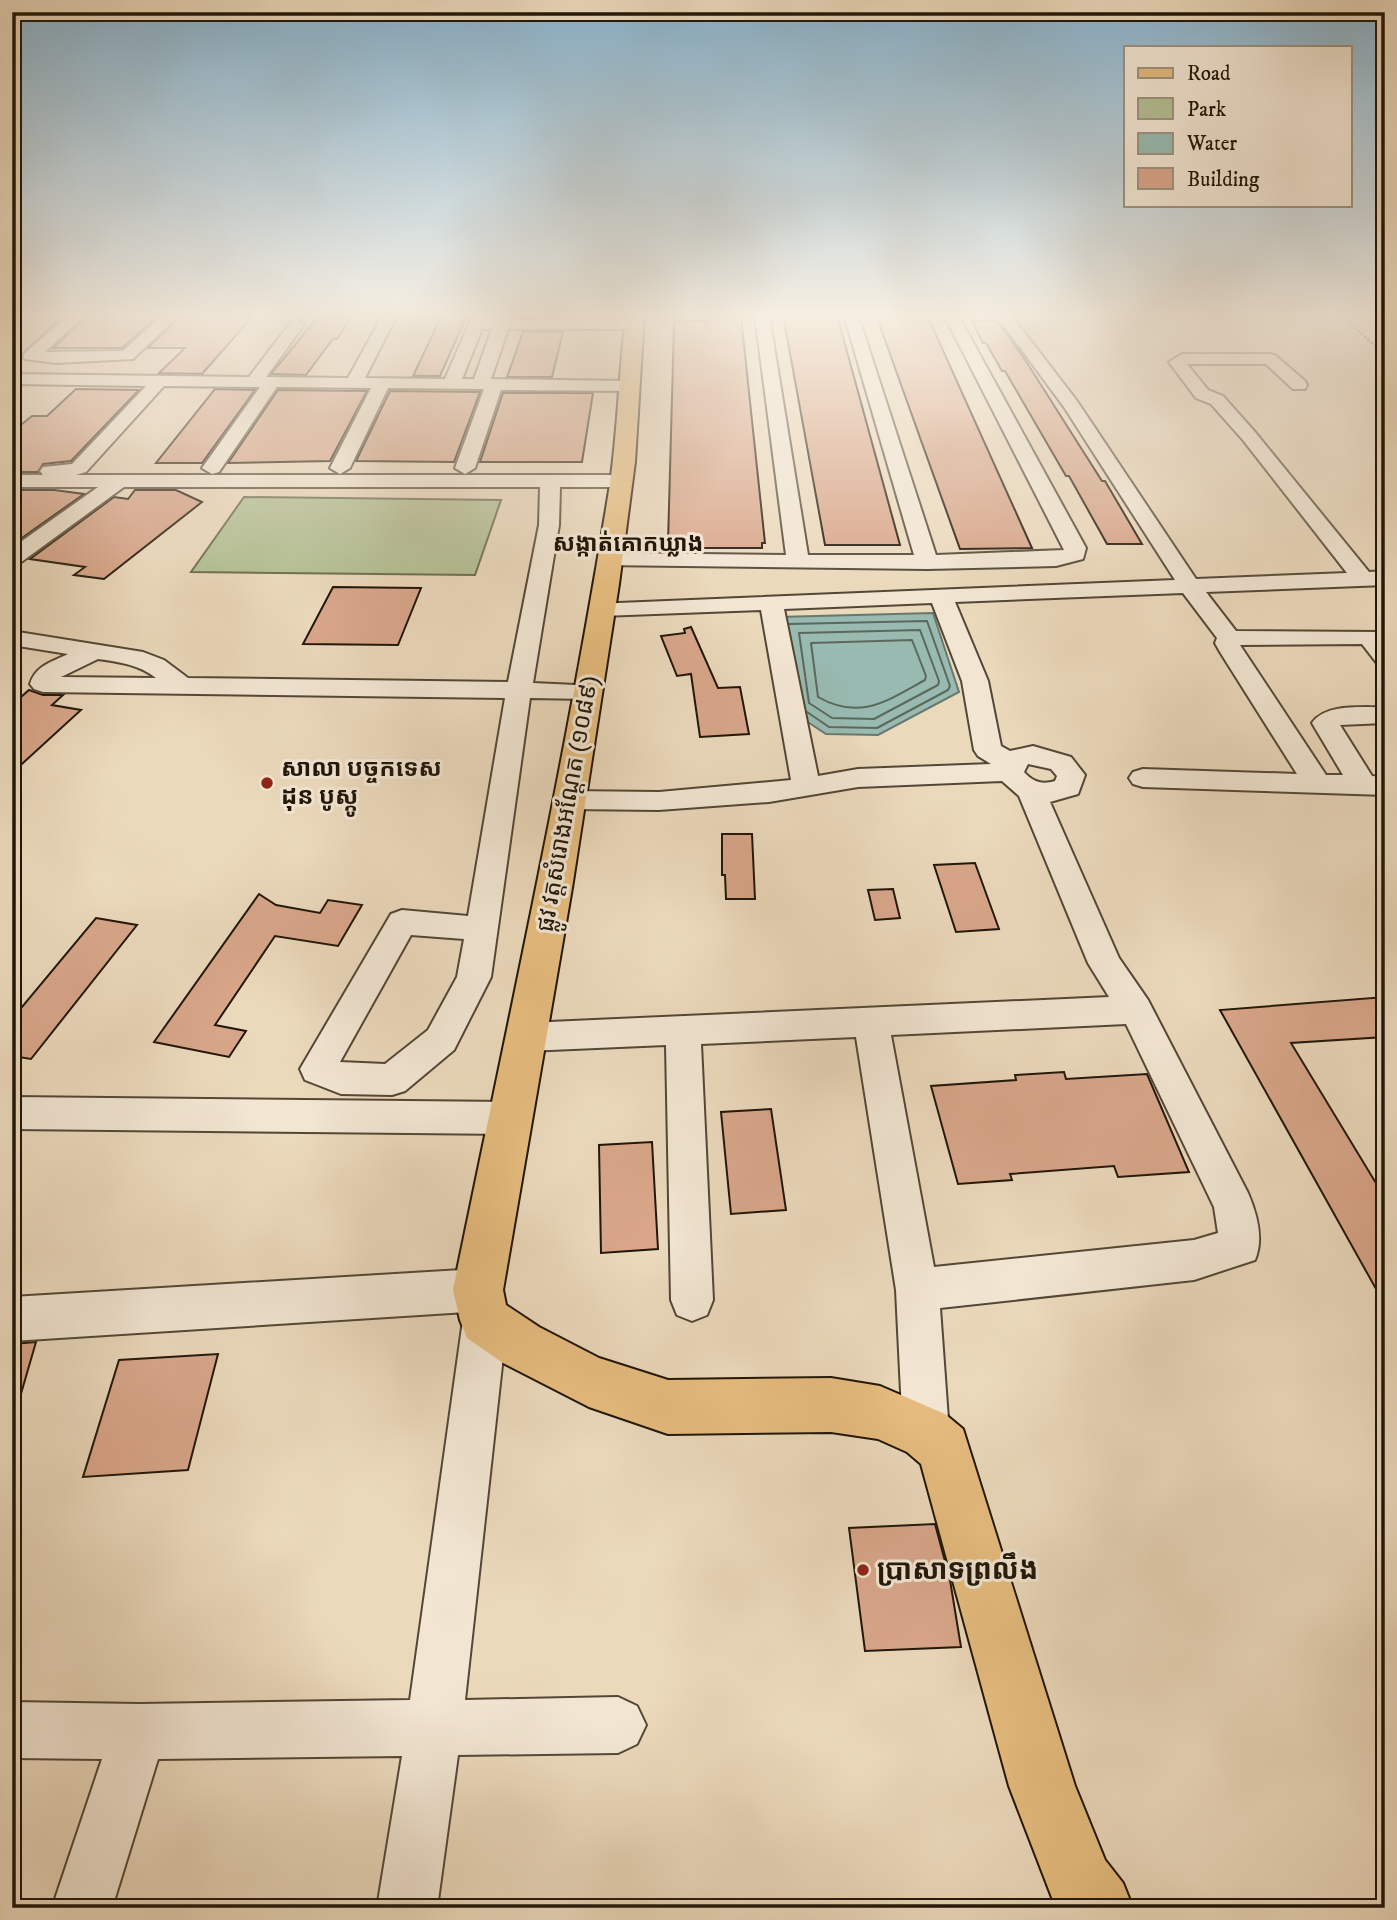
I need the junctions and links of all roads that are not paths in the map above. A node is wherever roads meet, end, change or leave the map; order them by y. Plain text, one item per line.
1 (137, 405) edge
2 (249, 405) edge
3 (372, 405) edge
4 (482, 405) edge
5 (627, 405) edge
6 (775, 405) edge
7 (879, 405) edge
8 (999, 405) edge
9 (1071, 405) edge
10 (1221, 405) edge
11 (340, 468) junction
12 (465, 468) junction
13 (12, 470) edge
14 (622, 474) junction
15 (12, 481) edge
16 (45, 481) junction
17 (119, 481) junction
18 (168, 481) junction
19 (550, 481) junction
20 (101, 494) junction
21 (12, 502) edge
22 (12, 558) edge
23 (609, 559) junction
24 (798, 562) junction
25 (927, 562) junction
26 (1374, 579) edge
27 (1190, 586) junction
28 (941, 596) junction
29 (771, 603) junction
30 (602, 609) junction
31 (1377, 637) edge
32 (12, 638) edge
33 (1229, 638) junction
34 (97, 650) junction
35 (1385, 657) edge
36 (183, 687) junction
37 (519, 689) junction
38 (588, 691) junction
39 (1385, 715) edge
40 (1143, 778) dead end
41 (1026, 780) junction
42 (1318, 784) junction
43 (1374, 786) edge
44 (806, 787) junction
45 (568, 800) junction
46 (482, 929) junction
47 (1136, 1010) junction
48 (872, 1023) junction
49 (683, 1031) junction
50 (527, 1037) junction
51 (510, 1118) junction
52 (16, 1121) edge
53 (917, 1290) junction
54 (692, 1300) dead end
55 (481, 1305) junction
56 (12, 1320) edge
57 (926, 1433) junction
58 (618, 1725) dead end
59 (435, 1728) junction
60 (12, 1730) edge
61 (139, 1732) junction
62 (82, 1908) edge
63 (407, 1908) edge
64 (1098, 1908) edge

1 - 13 street
2 - 11 street
3 - 11 street
4 - 12 street
5 - 14 main road, ផ្លូវ វត្តសំរោងអណ្ដែត (១០៨៩)
6 - 24 street
7 - 25 street
8 - 25 street
9 - 27 street
10 - 26 street
11 - 12 street
12 - 14 street
14 - 19 street
14 - 23 main road, ផ្លូវ វត្តសំរោងអណ្ដែត (១០៨៩)
15 - 16 street
16 - 17 street
16 - 21 street
17 - 18 street
17 - 20 street
18 - 19 street
18 - 20 street
19 - 37 street
20 - 22 street
23 - 24 street
23 - 30 main road, ផ្លូវ វត្តសំរោងអណ្ដែត (១០៨៩)
24 - 25 street
26 - 27 street
27 - 28 street
27 - 33 street
28 - 29 street
28 - 41 street
29 - 30 street
29 - 44 street
30 - 38 main road, ផ្លូវ វត្តសំរោងអណ្ដែត (១០៨៩)
31 - 33 street
31 - 35 street
32 - 34 street
33 - 42 street
34 - 36 street
34 - 36 street
36 - 37 street
37 - 38 street
37 - 46 street
38 - 45 main road, ផ្លូវ វត្តសំរោងអណ្ដែត (១០៨៩)
39 - 43 street
40 - 42 street
41 - 44 street
41 - 47 street
42 - 43 street
44 - 45 street
45 - 50 main road, ផ្លូវ វត្តសំរោងអណ្ដែត (១០៨៩)
46 - 46 street
47 - 48 street
47 - 53 street
48 - 49 street
48 - 53 street
49 - 50 street
49 - 54 street
50 - 51 main road, ផ្លូវ វត្តសំរោងអណ្ដែត (១០៨៩)
51 - 52 street
51 - 55 main road, ផ្លូវ វត្តសំរោងអណ្ដែត (១០៨៩)
53 - 57 street
55 - 56 street
55 - 57 main road
55 - 59 street
57 - 64 main road
58 - 59 street
59 - 61 street
59 - 63 street
60 - 61 street
61 - 62 street

